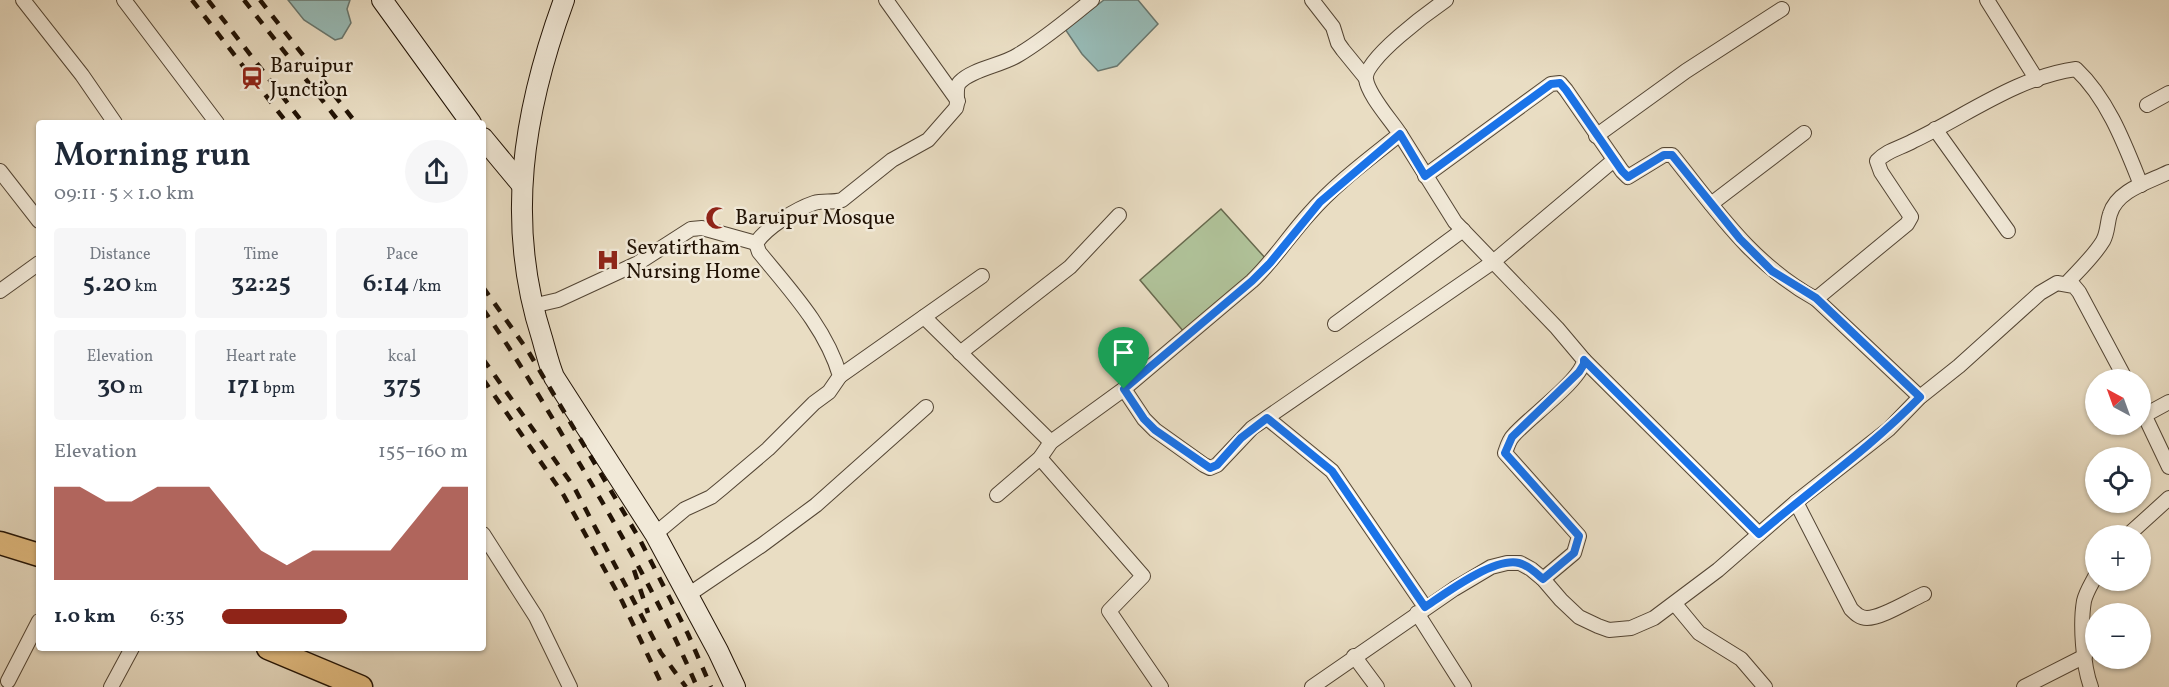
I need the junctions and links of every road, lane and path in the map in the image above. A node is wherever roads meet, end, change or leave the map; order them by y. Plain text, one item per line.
1 (23, 0) edge
2 (124, 0) edge
3 (564, 0) edge
4 (886, 0) edge
5 (1092, 0) edge
6 (1312, 0) edge
7 (1446, 0) edge
8 (385, 1) edge
9 (1992, 2) edge
10 (1782, 9) dead end
11 (1365, 77) junction
12 (2037, 80) junction
13 (2169, 93) edge
14 (958, 102) junction
15 (2147, 105) dead end
16 (114, 120) edge
17 (215, 120) edge
18 (469, 120) edge
19 (1935, 129) junction
20 (1804, 133) dead end
21 (1400, 134) junction
22 (1596, 135) junction
23 (486, 142) edge
24 (1614, 160) junction
25 (0, 171) edge
26 (2169, 172) edge
27 (1425, 176) junction
28 (522, 185) junction
29 (2141, 185) junction
30 (1711, 204) junction
31 (1119, 215) dead end
32 (36, 218) edge
33 (1463, 230) junction
34 (2008, 231) dead end
35 (756, 243) junction
36 (1493, 262) junction
37 (36, 265) edge
38 (982, 276) dead end
39 (2067, 283) junction
40 (0, 291) edge
41 (1816, 298) junction
42 (532, 306) junction
43 (924, 317) junction
44 (1335, 324) dead end
45 (960, 353) junction
46 (1584, 360) junction
47 (2120, 369) edge
48 (840, 376) junction
49 (1124, 389) junction
50 (1920, 397) junction
51 (2169, 402) edge
52 (926, 407) dead end
53 (2151, 408) edge
54 (1267, 418) junction
55 (2151, 428) edge
56 (1051, 442) junction
57 (1040, 458) junction
58 (2169, 467) edge
59 (997, 495) dead end
60 (2169, 498) edge
61 (1796, 502) junction
62 (2139, 525) edge
63 (655, 534) junction
64 (1759, 534) junction
65 (486, 539) edge
66 (0, 543) edge
67 (36, 554) edge
68 (1543, 579) junction
69 (2088, 591) edge
70 (1924, 594) dead end
71 (688, 595) junction
72 (1676, 604) junction
73 (1421, 610) junction
74 (36, 627) edge
75 (130, 651) edge
76 (275, 651) edge
77 (1354, 656) junction
78 (2085, 656) joint
79 (2086, 669) edge
80 (8, 681) dead end
81 (111, 687) edge
82 (360, 687) edge
83 (570, 687) edge
84 (735, 687) edge
85 (1161, 687) edge
86 (1312, 687) edge
87 (1377, 687) edge
88 (1464, 687) edge
89 (1765, 687) edge
90 (2024, 687) edge
91 (2091, 687) edge

1 - 16 street
2 - 17 street
3 - 28 main road
4 - 14 street
5 - 14 street
6 - 11 street
7 - 11 street
8 - 18 main road
9 - 12 street
10 - 22 street
11 - 21 street
12 - 19 street
12 - 29 street
13 - 15 street
14 - 35 street
19 - 34 street
19 - 41 street
20 - 30 street
21 - 27 street
21 - 49 street
22 - 24 street
22 - 27 street
23 - 28 main road
24 - 30 street
24 - 36 street
25 - 32 street
26 - 29 street
27 - 33 street
28 - 42 main road
29 - 39 street
30 - 41 street
31 - 45 street
33 - 36 street
33 - 44 street
35 - 42 street
35 - 48 street
36 - 46 street
36 - 54 street
37 - 40 street
38 - 43 street
39 - 47 street
39 - 50 street
41 - 50 street
42 - 63 main road
43 - 45 street
43 - 48 street
45 - 56 street
46 - 64 street
46 - 68 street
48 - 63 street
49 - 54 street
49 - 56 street
50 - 61 street
51 - 53 street
52 - 71 street
54 - 73 street
55 - 58 street
56 - 57 street
57 - 59 street
57 - 85 street
60 - 62 street
61 - 64 street
61 - 70 street
63 - 71 main road
64 - 72 street
65 - 83 street
66 - 67 main road
68 - 72 street
68 - 73 street
69 - 78 street
71 - 84 main road
72 - 89 street
73 - 77 street
73 - 88 street
74 - 80 street
75 - 81 street
76 - 82 main road
77 - 86 street
77 - 87 street
78 - 90 street
79 - 91 street

